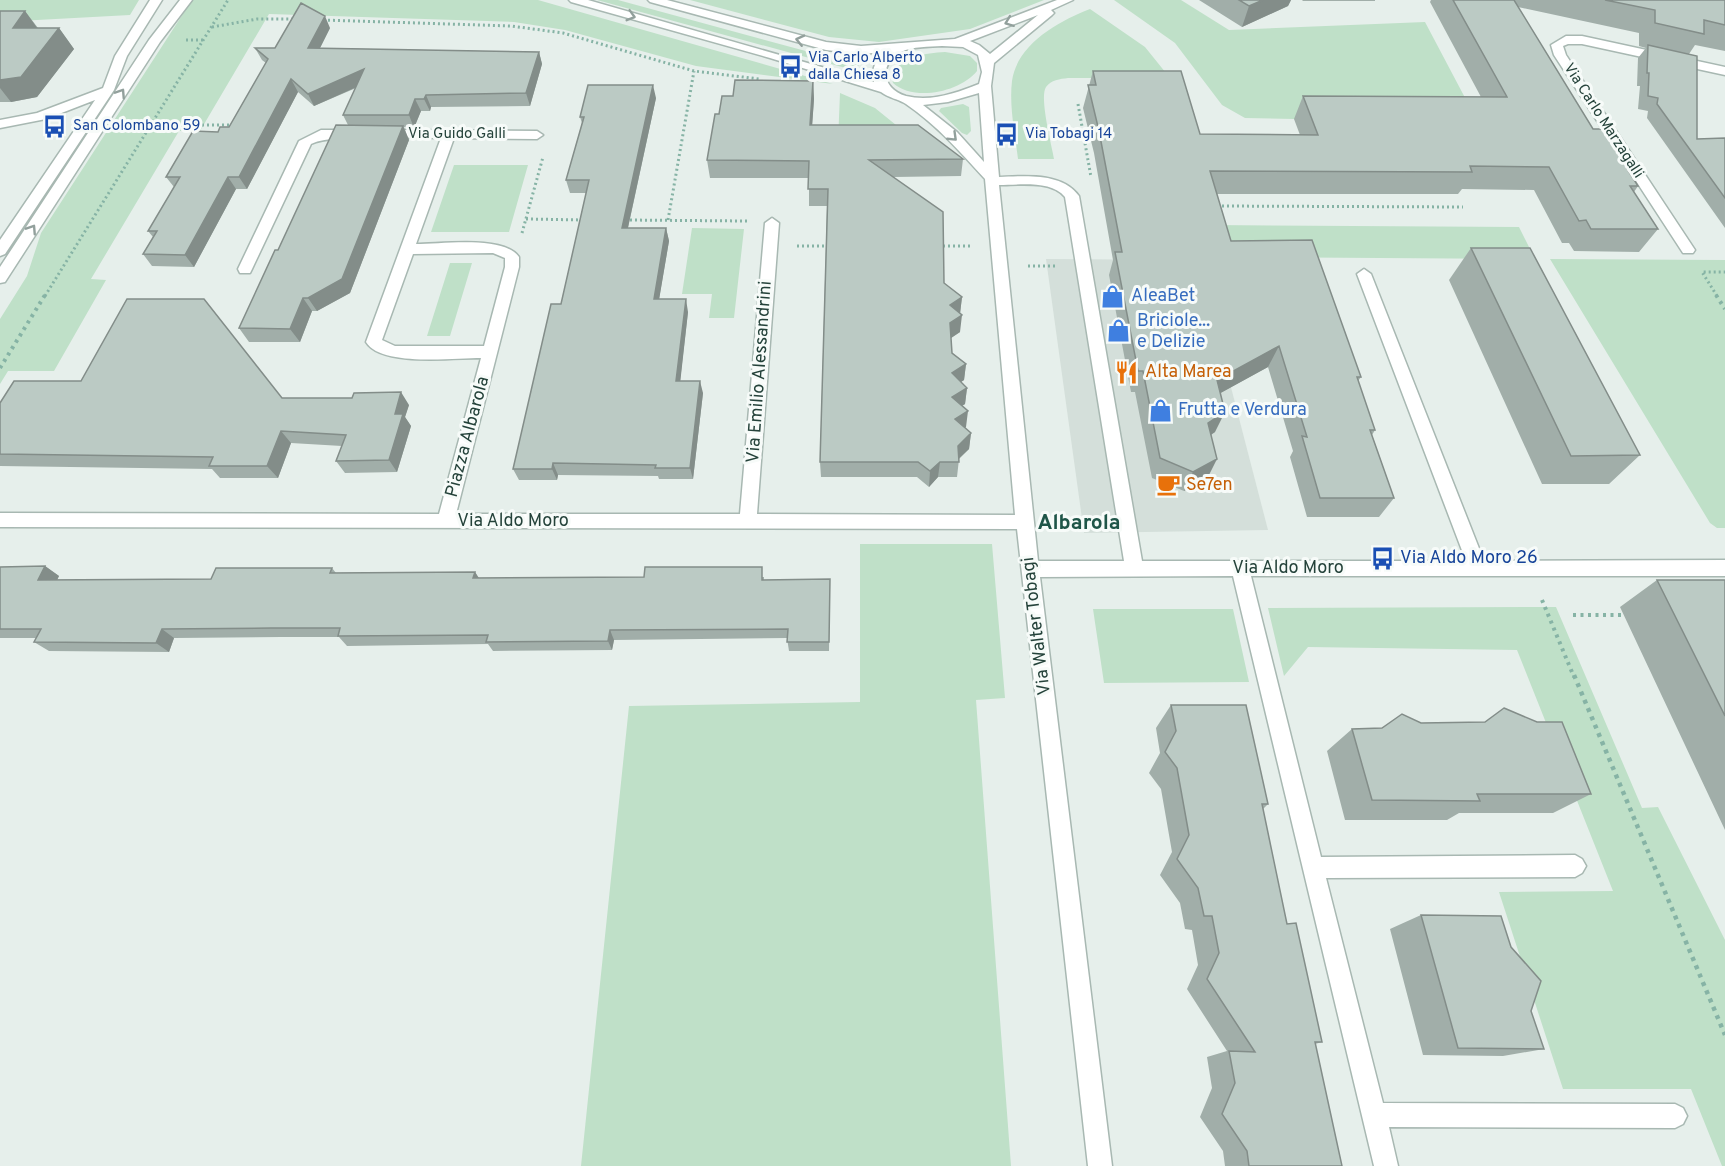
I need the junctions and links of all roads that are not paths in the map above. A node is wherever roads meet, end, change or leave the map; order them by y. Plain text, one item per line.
1 (156, 0) edge
2 (186, 0) edge
3 (575, 0) edge
4 (654, 0) edge
5 (1063, 2) edge
6 (960, 41) junction
7 (899, 48) junction
8 (989, 61) junction
9 (1725, 71) edge
10 (985, 86) junction
11 (882, 88) junction
12 (108, 90) junction
13 (910, 101) junction
14 (0, 124) edge
15 (449, 134) junction
16 (537, 135) road end
17 (991, 179) junction
18 (772, 223) road end
19 (407, 249) junction
20 (1688, 250) dead end
21 (0, 251) edge
22 (245, 269) dead end
23 (1364, 274) dead end
24 (0, 278) edge
25 (490, 352) junction
26 (0, 520) edge
27 (446, 521) junction
28 (748, 521) junction
29 (1026, 522) junction
30 (1134, 568) junction
31 (1240, 568) junction
32 (1478, 568) junction
33 (1725, 568) edge
34 (1030, 569) junction
35 (1575, 866) dead end
36 (1314, 867) junction
37 (1374, 1115) junction
38 (1675, 1116) dead end
39 (1100, 1166) edge
40 (1386, 1166) edge

1 - 12 street
24 -> 2 street
3 -> 11 street
7 -> 4 street
5 -> 6 street
5 - 8 street
6 - 7 street
6 - 8 street
7 - 11 street
8 - 10 street, Via Walter Tobagi
9 - 20 street, Via Carlo Marzagalli
10 - 13 street
10 - 17 street, Via Walter Tobagi
11 - 13 street
12 - 14 street
12 - 21 street
13 -> 17 street
15 - 16 street, Via Guido Galli
15 - 19 street, Piazza Albarola
15 - 22 street, Via Guido Galli
17 - 29 street, Via Walter Tobagi
17 - 30 street
18 - 28 street, Via Emilio Alessandrini
19 - 25 street, Piazza Albarola
19 - 25 street, Piazza Albarola
23 - 32 street
25 - 27 street, Piazza Albarola
26 - 27 street, Via Aldo Moro
27 - 28 street, Via Aldo Moro
28 - 29 street, Via Aldo Moro
29 - 34 street, Via Walter Tobagi
30 - 31 street, Via Aldo Moro
30 - 34 street, Via Aldo Moro
31 - 32 street, Via Aldo Moro
31 - 36 street
32 - 33 street, Via Aldo Moro
34 - 39 street, Via Walter Tobagi
35 - 36 street
36 - 37 street
37 - 38 street
37 - 40 street

